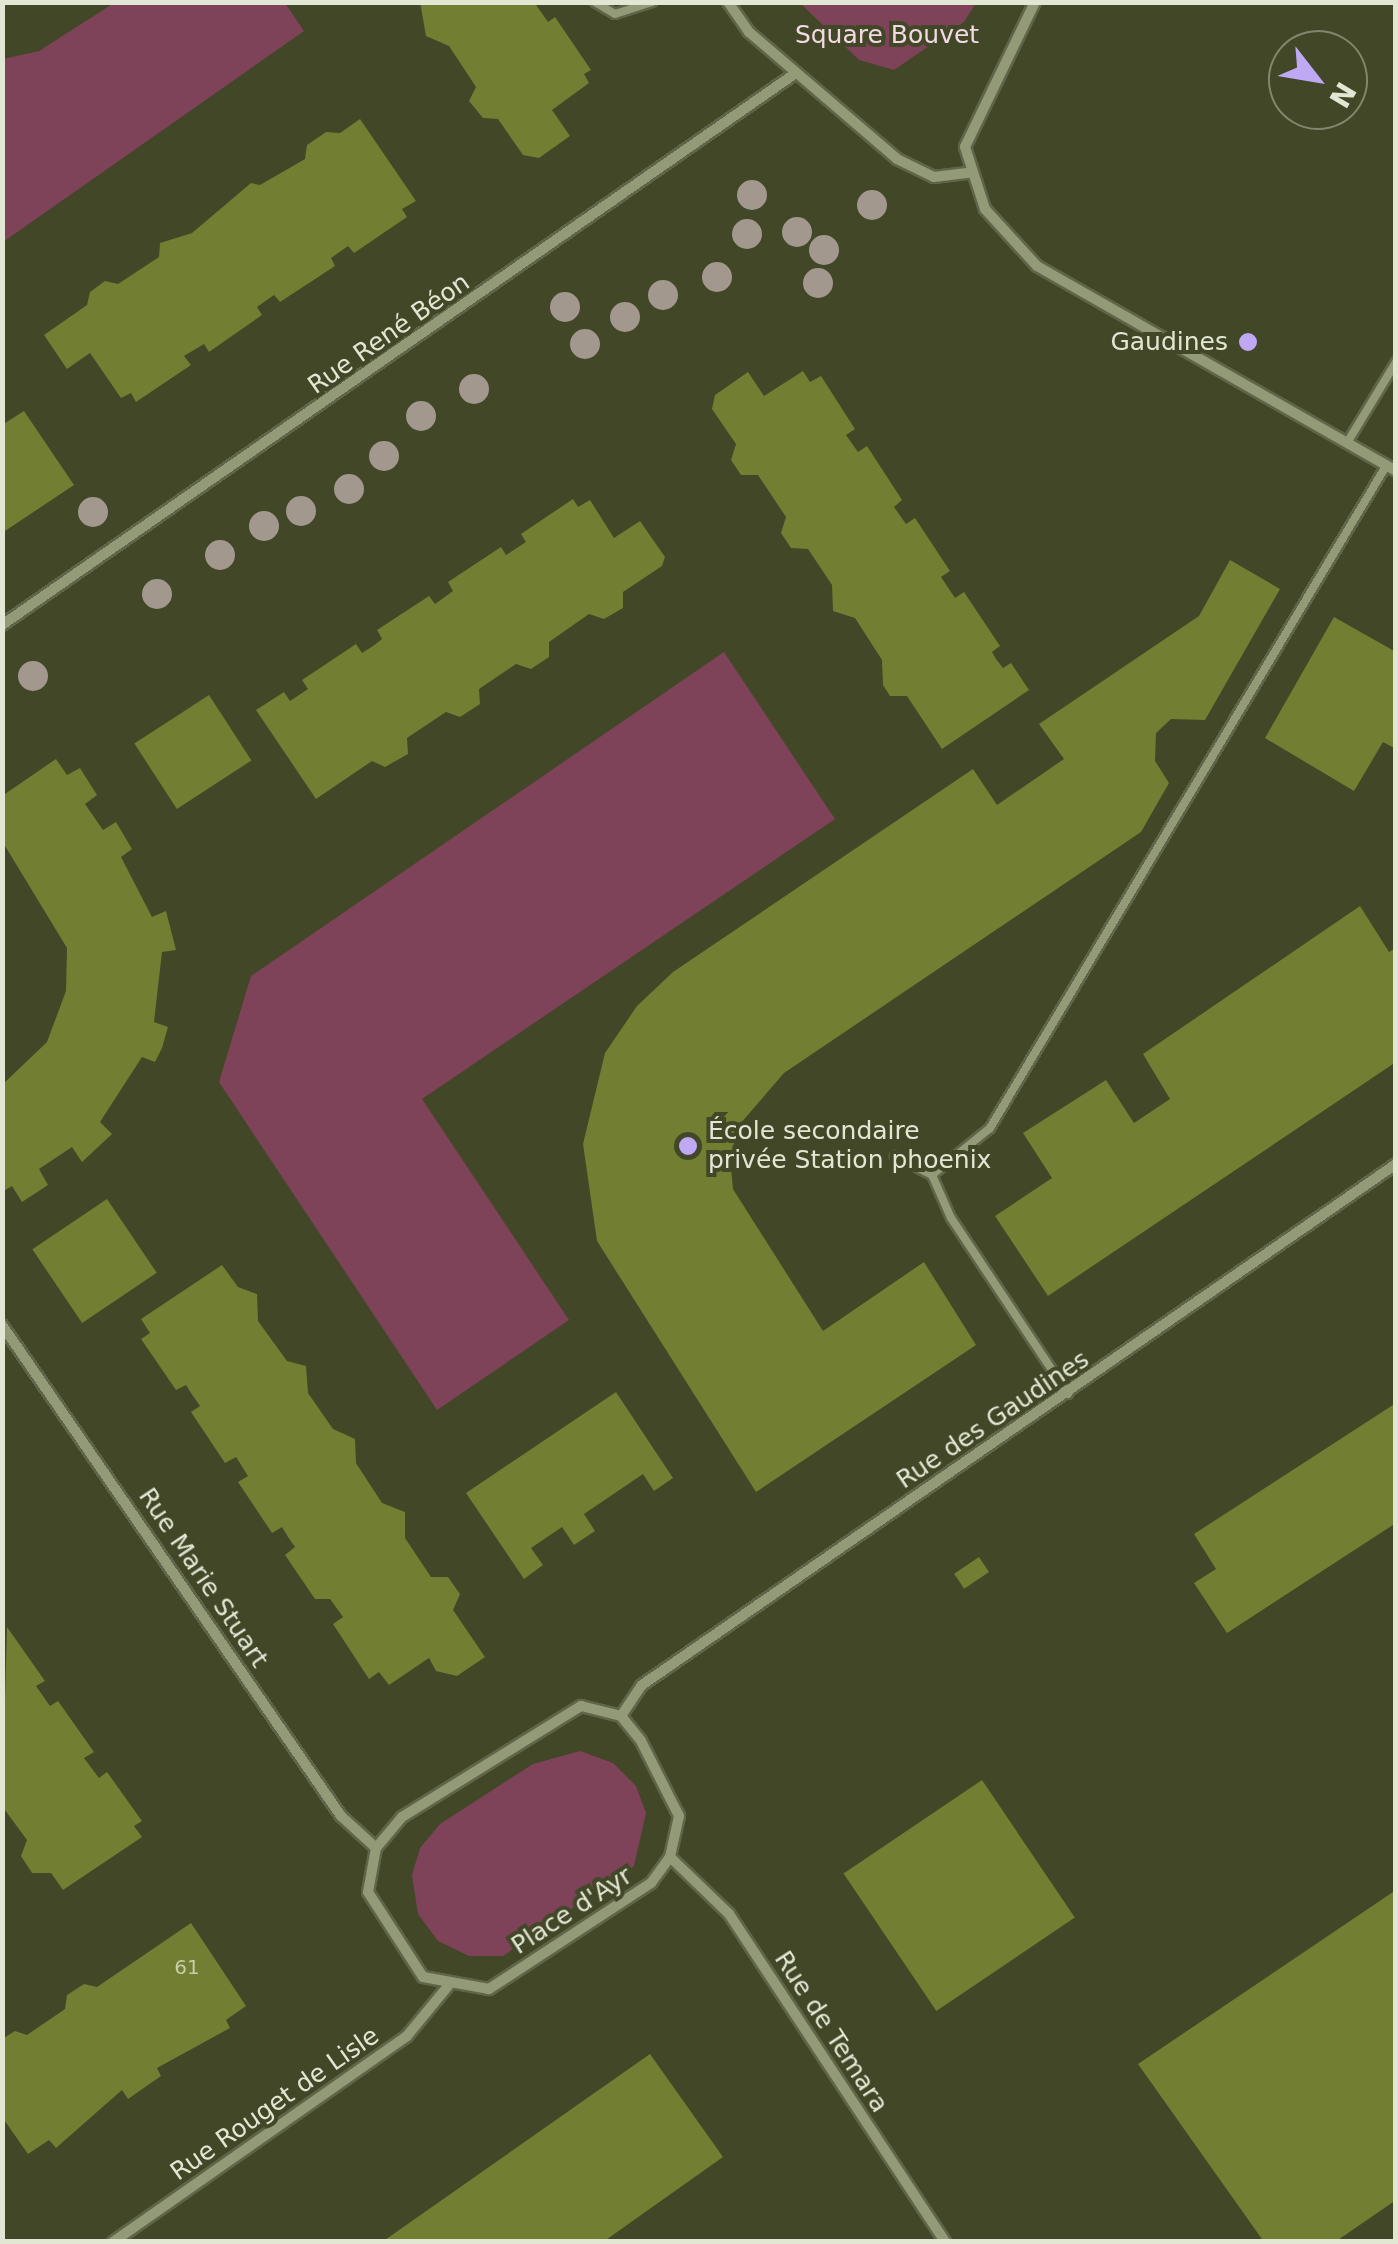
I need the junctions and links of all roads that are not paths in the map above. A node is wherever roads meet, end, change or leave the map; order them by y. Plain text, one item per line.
1 (595, 2) edge
2 (652, 2) edge
3 (728, 2) edge
4 (1034, 2) edge
5 (796, 74) junction
6 (969, 173) junction
7 (1396, 362) edge
8 (1347, 443) junction
9 (1391, 469) edge
10 (2, 624) edge
11 (896, 1156) dead end
12 (1396, 1164) edge
13 (932, 1175) junction
14 (2, 1325) edge
15 (1068, 1394) junction
16 (622, 1716) junction
17 (376, 1848) junction
18 (670, 1857) junction
19 (448, 1986) junction
20 (113, 2242) edge
21 (945, 2242) edge

1 - 2 lane
3 - 5 street
4 - 6 street
5 - 6 street
5 - 10 street, Rue René Béon
6 - 8 street
7 - 8 lane
8 - 9 street
9 - 13 lane
11 - 13 lane
12 - 15 street, Rue des Gaudines
13 - 15 lane
14 - 17 street, Rue Marie Stuart
15 - 16 street, Rue des Gaudines
16 - 17 street
16 - 18 street
17 - 19 street
18 - 19 street, Place d'Ayr
18 - 21 street, Rue de Temara
19 - 20 street, Rue Rouget de Lisle

